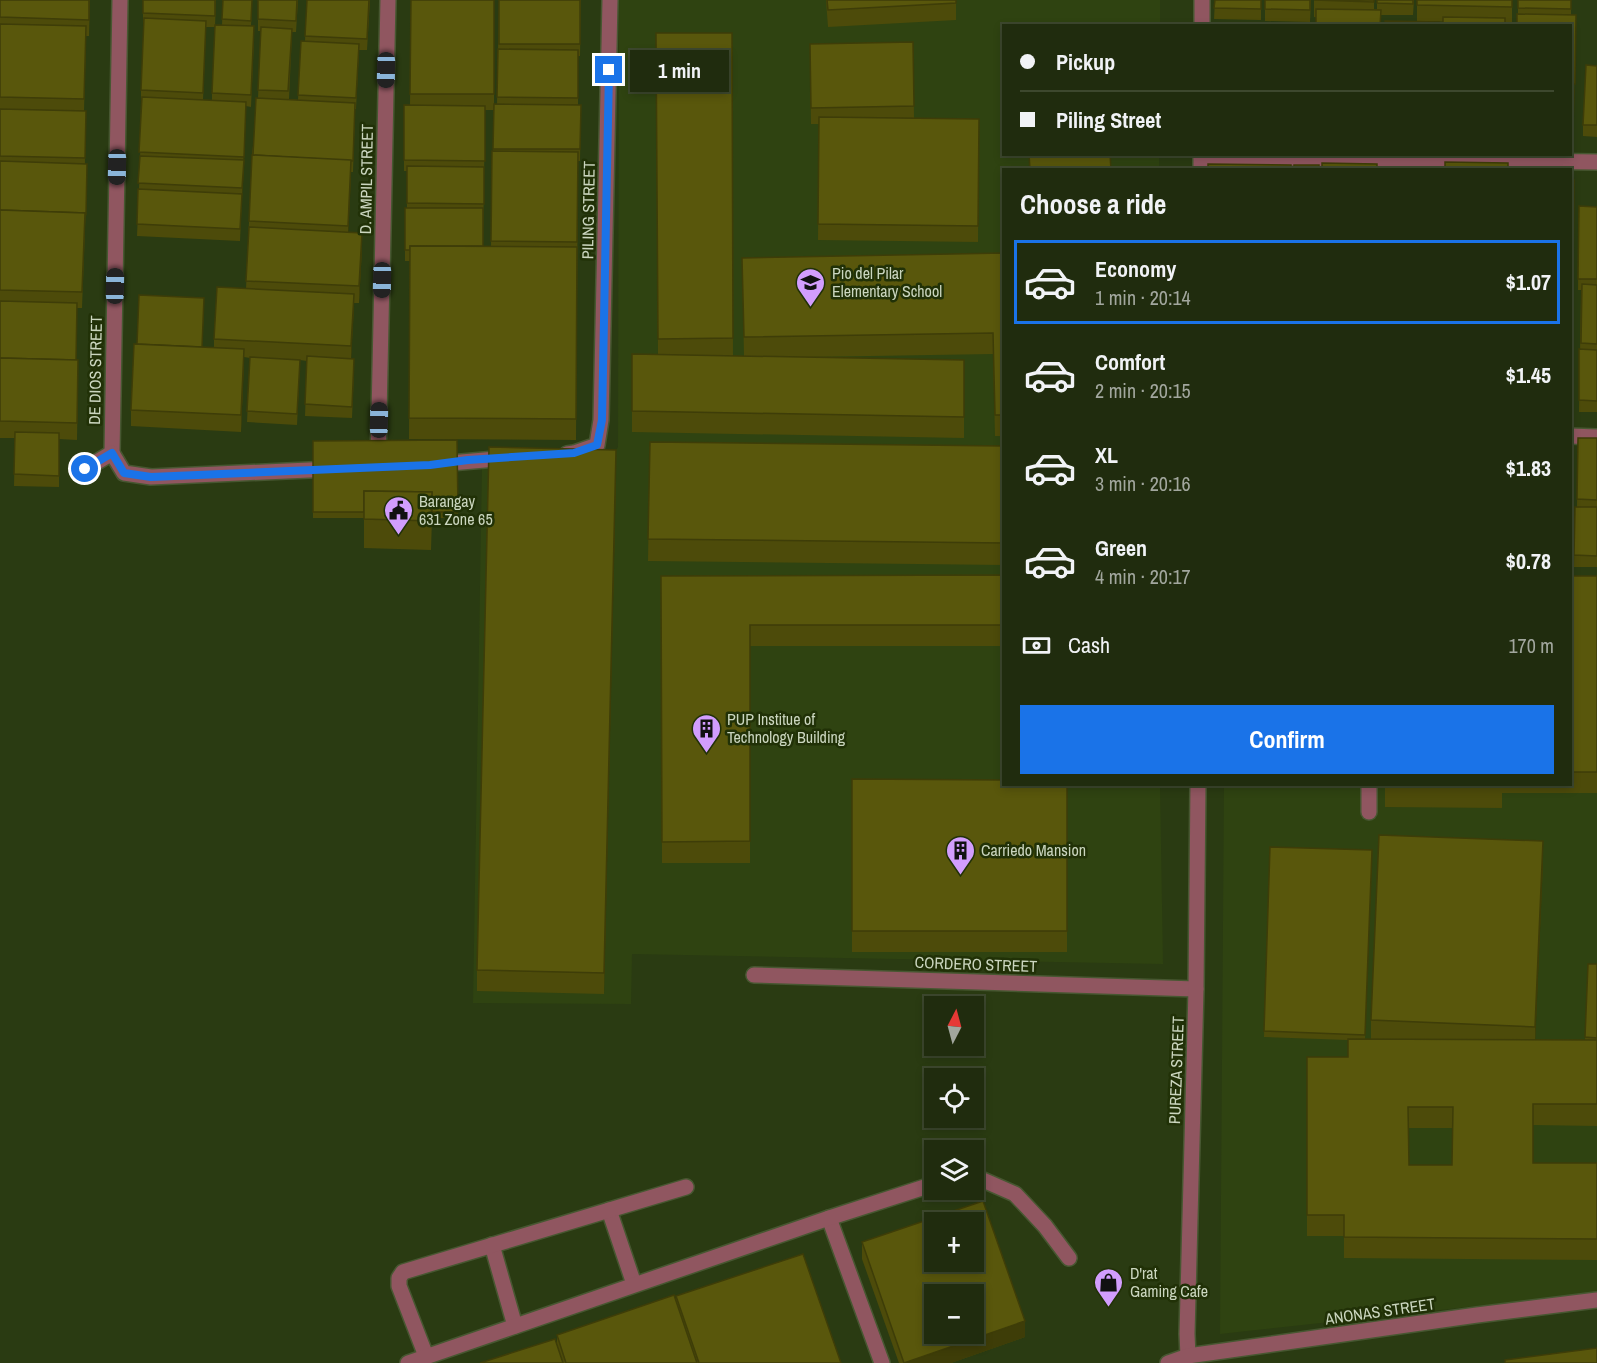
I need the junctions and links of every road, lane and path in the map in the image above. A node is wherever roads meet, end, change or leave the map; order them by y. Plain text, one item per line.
1 (120, 0) edge
2 (388, 0) edge
3 (610, 0) edge
4 (1202, 0) edge
5 (1202, 24) edge
6 (1201, 160) edge
7 (1597, 162) edge
8 (1572, 436) edge
9 (1597, 437) edge
10 (112, 453) junction
11 (551, 455) edge
12 (527, 456) edge
13 (420, 465) edge
14 (377, 467) edge
15 (342, 468) edge
16 (85, 469) dead end
17 (1198, 786) edge
18 (1369, 786) edge
19 (1369, 812) dead end
20 (754, 975) dead end
21 (1196, 988) junction
22 (984, 1180) edge
23 (686, 1187) dead end
24 (924, 1187) edge
25 (609, 1210) junction
26 (829, 1218) junction
27 (492, 1245) junction
28 (1070, 1258) dead end
29 (634, 1284) junction
30 (1597, 1300) edge
31 (515, 1326) junction
32 (426, 1356) junction
33 (1188, 1360) edge
34 (408, 1363) edge
35 (882, 1363) edge
36 (1168, 1363) edge

1 - 10 street, DE DIOS STREET
2 - 14 street, D. AMPIL STREET
3 - 11 street, PILING STREET
4 - 5 street
6 - 7 street
8 - 9 street
10 - 15 street
10 - 16 street
12 - 13 street
17 - 21 street, PUREZA STREET
18 - 19 street
20 - 21 street, CORDERO STREET
21 - 33 street, PUREZA STREET
22 - 28 street
23 - 25 street
24 - 26 street
25 - 27 street
25 - 29 street
26 - 29 street
26 - 35 street
27 - 31 street
27 - 32 street
29 - 31 street
30 - 33 street, ANONAS STREET
31 - 32 street
32 - 34 street
33 - 36 street, ANONAS STREET

